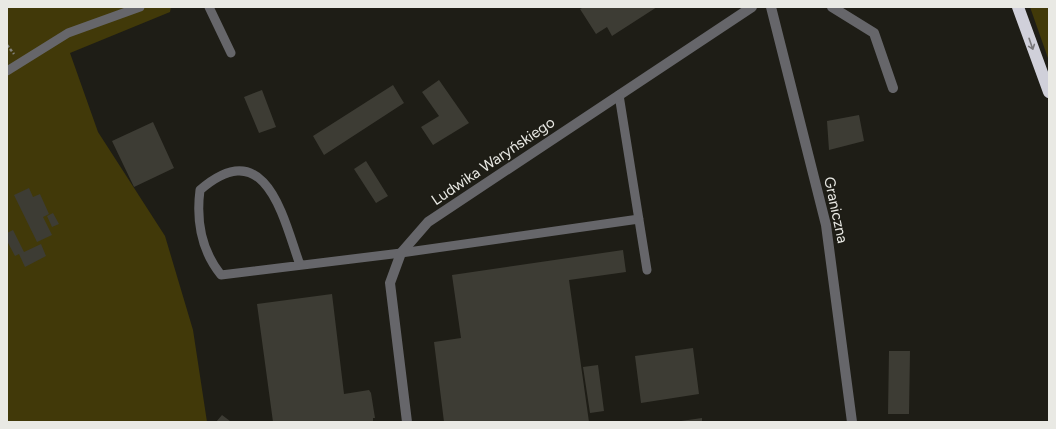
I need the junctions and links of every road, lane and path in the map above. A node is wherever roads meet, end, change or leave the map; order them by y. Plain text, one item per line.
1 (140, 7) edge
2 (209, 7) edge
3 (752, 7) edge
4 (771, 7) edge
5 (832, 7) edge
6 (1018, 7) edge
7 (231, 53) dead end
8 (7, 71) edge
9 (894, 88) dead end
10 (1049, 92) edge
11 (619, 95) junction
12 (639, 219) junction
13 (401, 253) junction
14 (300, 265) junction
15 (647, 270) dead end
16 (408, 422) edge
17 (852, 422) edge

1 - 8 lane
2 - 7 lane
3 - 11 street, Ludwika Waryńskiego
4 - 17 street, Graniczna
5 - 9 street
6 -> 10 highway
11 - 12 lane
11 - 13 street, Ludwika Waryńskiego
12 - 13 lane
12 - 15 lane
13 - 14 lane
13 - 16 street, Ludwika Waryńskiego
14 - 14 lane

